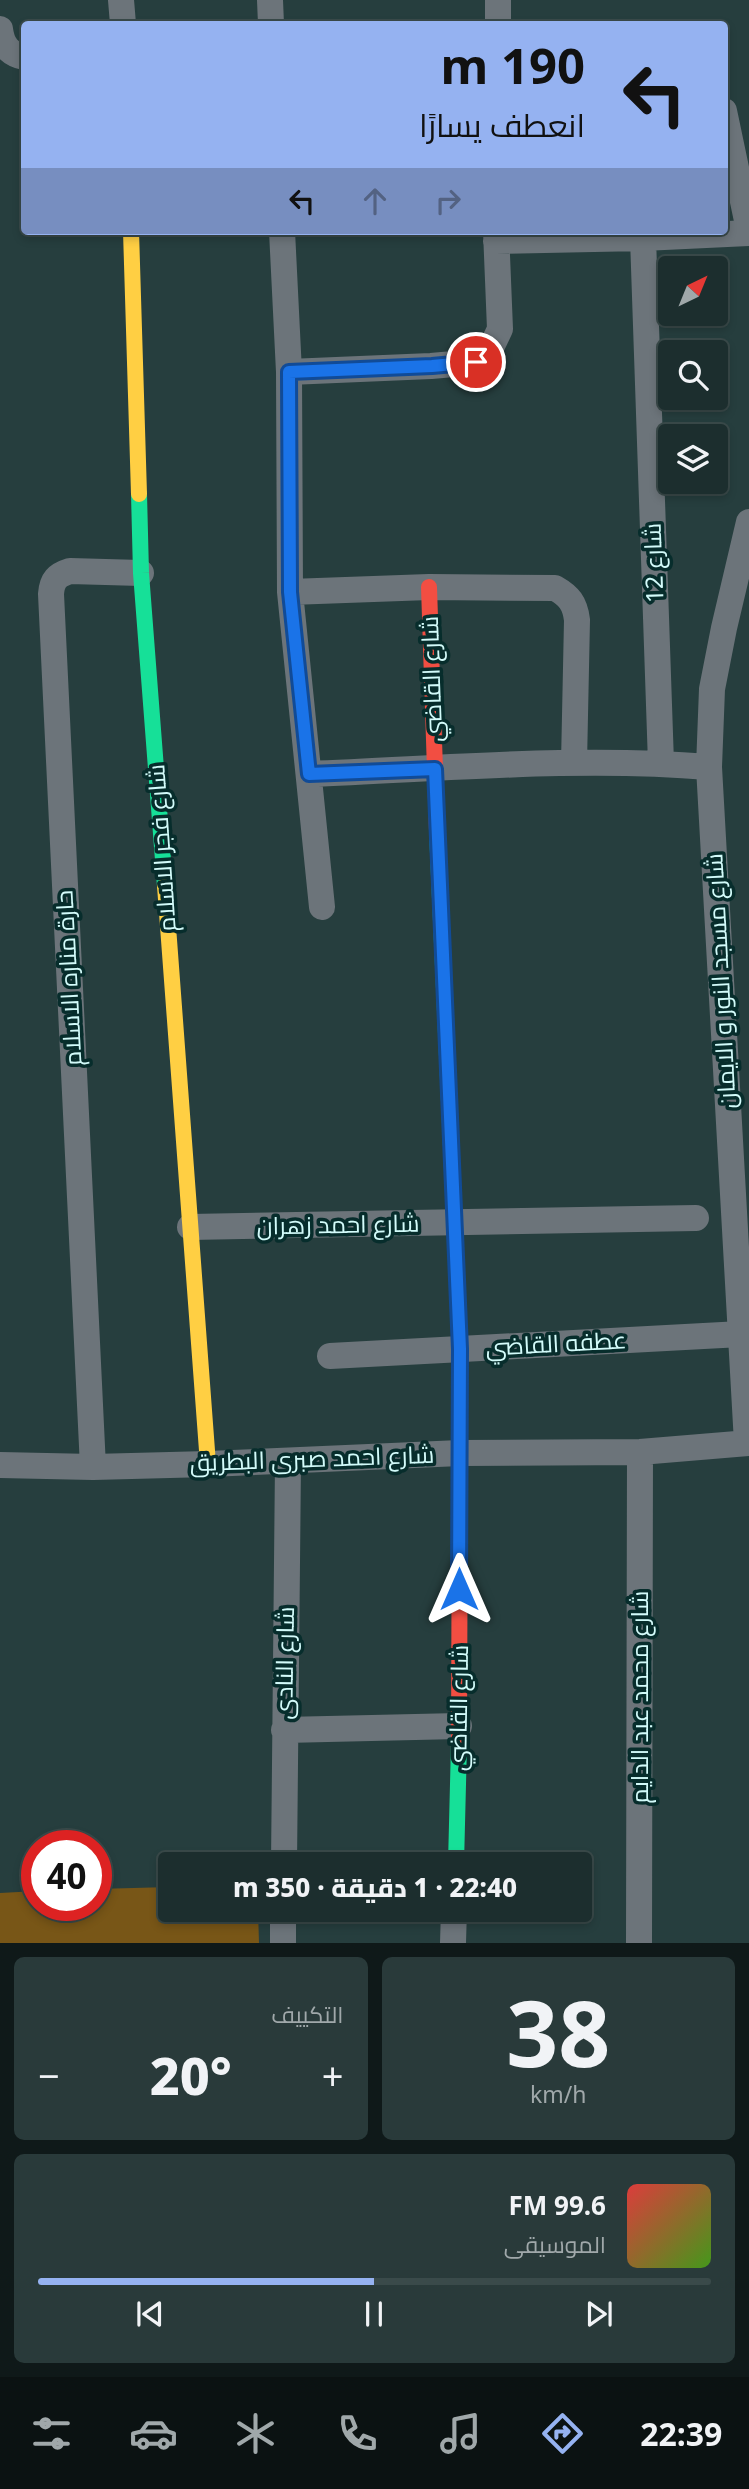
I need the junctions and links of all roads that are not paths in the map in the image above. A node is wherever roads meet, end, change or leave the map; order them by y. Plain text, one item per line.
1 (121, 0) edge
2 (270, 0) edge
3 (498, 0) edge
4 (123, 21) edge
5 (271, 21) edge
6 (498, 21) edge
7 (0, 29) edge
8 (21, 56) edge
9 (728, 130) edge
10 (749, 231) edge
11 (728, 232) edge
12 (131, 235) edge
13 (282, 235) edge
14 (688, 235) edge
15 (496, 236) edge
16 (643, 238) junction
17 (289, 372) junction
18 (749, 522) edge
19 (141, 573) junction
20 (429, 587) junction
21 (290, 592) junction
22 (574, 763) junction
23 (661, 763) junction
24 (709, 766) junction
25 (435, 769) junction
26 (309, 774) junction
27 (322, 907) dead end
28 (696, 1218) dead end
29 (453, 1224) junction
30 (190, 1227) junction
31 (741, 1334) junction
32 (460, 1349) junction
33 (330, 1356) dead end
34 (748, 1443) edge
35 (640, 1452) junction
36 (460, 1453) junction
37 (288, 1462) junction
38 (208, 1464) junction
39 (0, 1465) edge
40 (93, 1467) junction
41 (459, 1726) junction
42 (284, 1730) junction
43 (284, 1852) edge
44 (456, 1852) edge
45 (284, 1922) edge
46 (454, 1922) edge
47 (283, 1943) edge
48 (453, 1943) edge
49 (639, 1943) edge

1 - 4 street
2 - 5 street
3 - 6 street
7 - 8 street
9 - 10 street
10 - 11 street
12 - 19 street, شارع فجر الاسلام
13 - 17 street
14 - 16 street
15 - 16 street
15 - 17 street
16 - 23 street, شارع 12
17 - 21 street
18 - 24 street, شارع مسجد النور و الايمان
19 - 30 street, شارع فجر الاسلام
19 - 40 street, حارة مناره الاسلام
20 - 21 street
20 - 22 street
20 - 25 street, شارع القاضي
21 - 26 street
22 - 23 street
22 - 25 street
23 - 24 street
24 - 31 street, شارع مسجد النور و الايمان
25 - 26 street
25 - 29 street, شارع القاضي
26 - 27 street
28 - 29 street, شارع احمد زهران
29 - 30 street, شارع احمد زهران
29 - 32 street, شارع القاضي
30 - 38 street, شارع فجر الاسلام
31 - 32 street, عطفه القاضي
31 - 34 street, شارع مسجد النور و الايمان
32 - 33 street, عطفه القاضي
32 - 36 street, شارع القاضي
34 - 35 street, شارع احمد صبرى البطريق
35 - 36 street, شارع احمد صبرى البطريق
35 - 49 street, شارع محمد عبد الدايم
36 - 37 street, شارع احمد صبرى البطريق
36 - 41 street, شارع القاضي
37 - 38 street, شارع احمد صبرى البطريق
37 - 42 street, شارع النادى
38 - 40 street, شارع احمد صبرى البطريق
39 - 40 street, شارع احمد صبرى البطريق
41 - 42 street
41 - 44 street, شارع القاضي
42 - 43 street, شارع النادى
45 - 47 street
46 - 48 street

